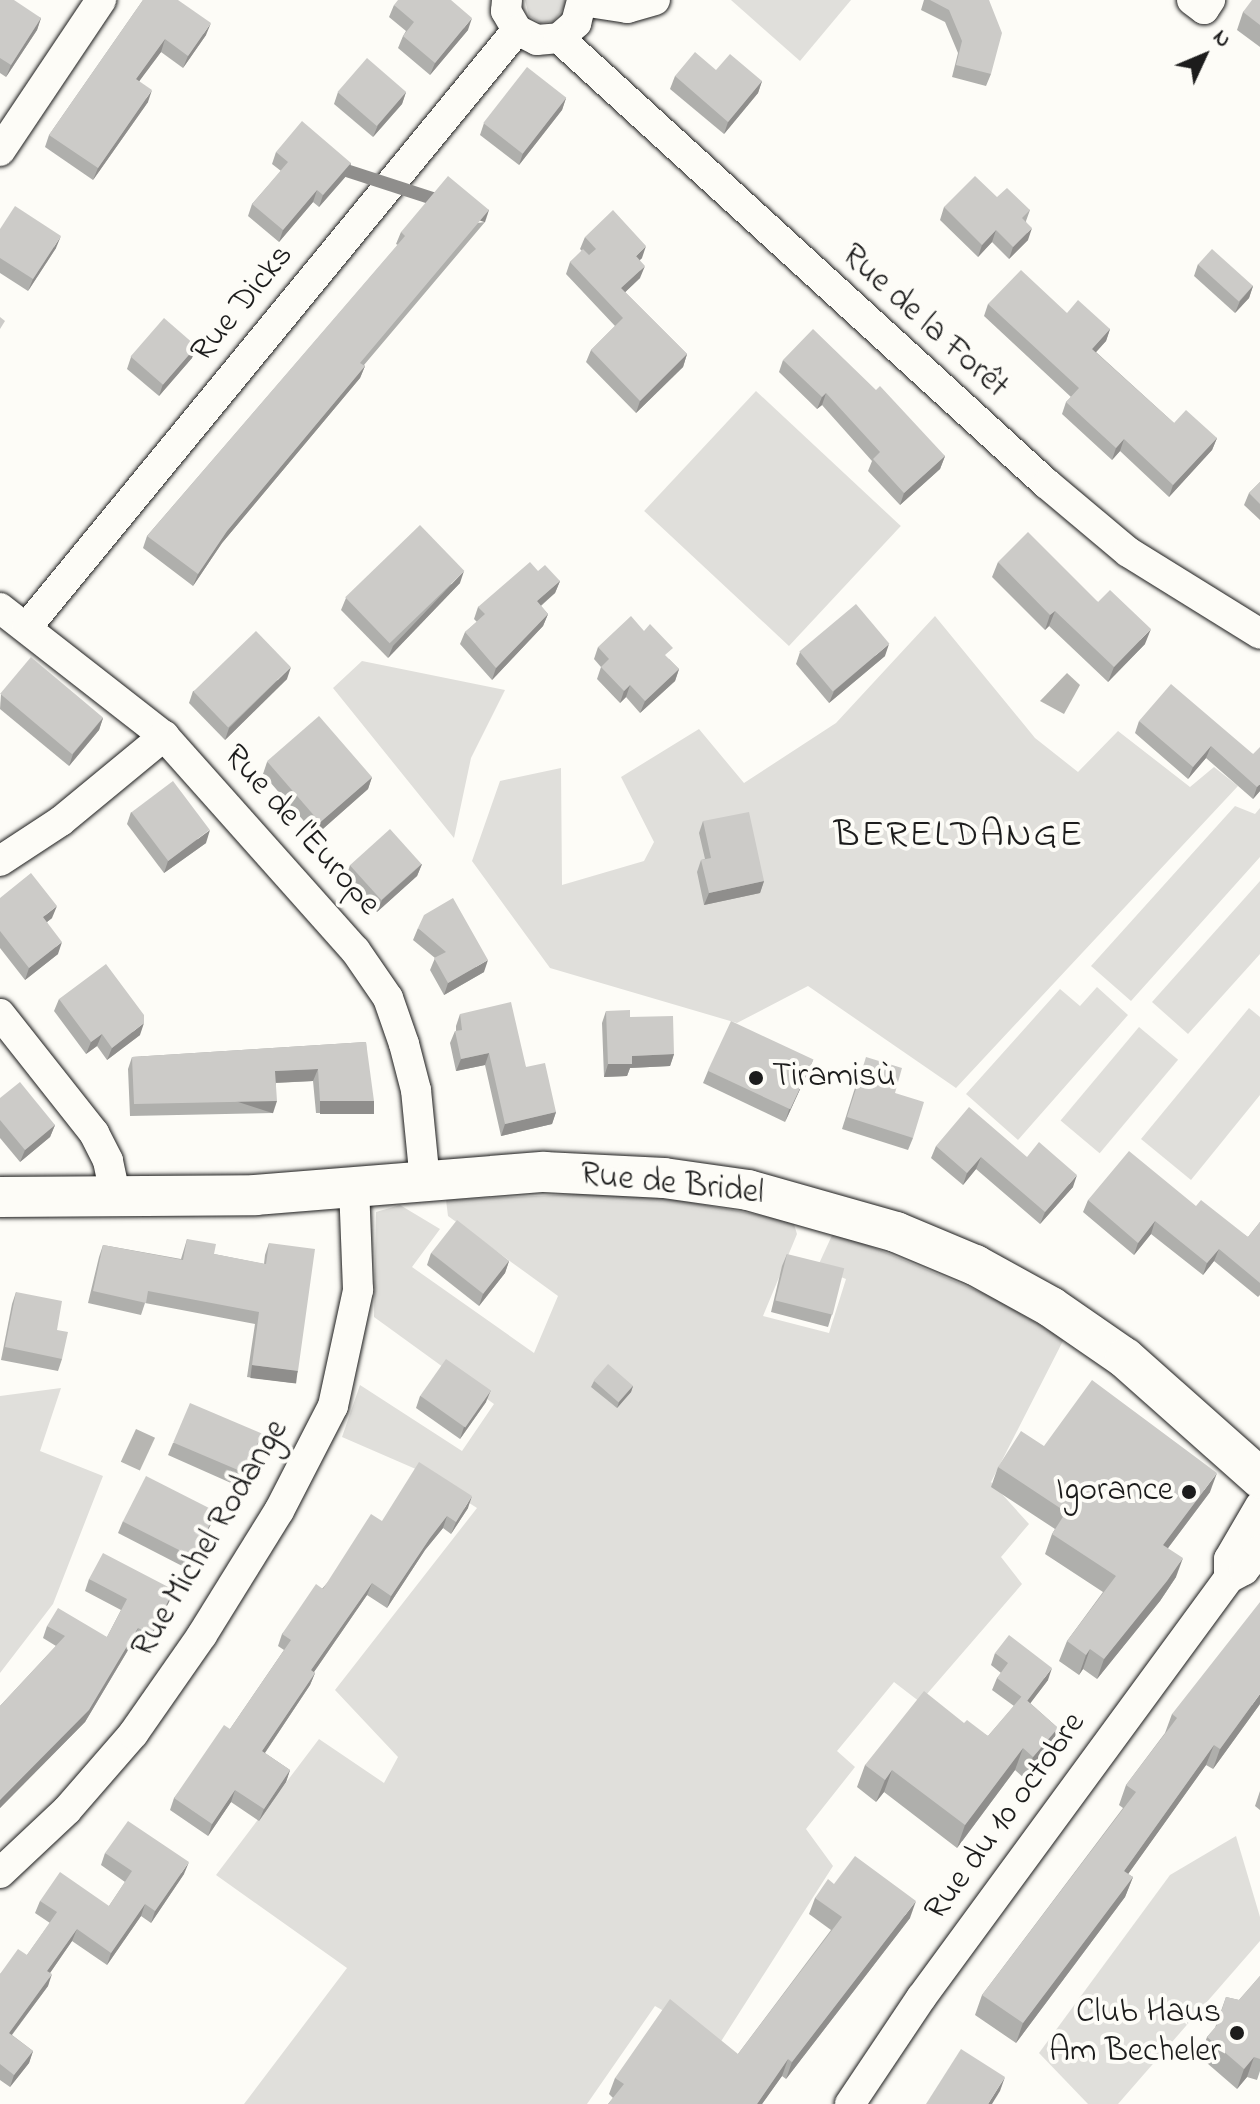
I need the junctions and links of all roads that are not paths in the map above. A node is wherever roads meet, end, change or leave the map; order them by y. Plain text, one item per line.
1 (101, 0) edge
2 (507, 0) edge
3 (582, 0) edge
4 (655, 0) edge
5 (1192, 0) edge
6 (1210, 0) edge
7 (517, 30) junction
8 (559, 38) junction
9 (3, 141) edge
10 (0, 608) edge
11 (27, 627) junction
12 (1260, 634) edge
13 (164, 736) junction
14 (0, 861) edge
15 (0, 1014) edge
16 (425, 1181) junction
17 (354, 1187) junction
18 (0, 1197) edge
19 (116, 1199) junction
20 (1260, 1478) edge
21 (1260, 1506) edge
22 (1260, 1550) edge
23 (1229, 1578) junction
24 (0, 1873) edge
25 (850, 2104) edge

1 - 9 street
2 - 7 street
3 - 4 street
3 - 8 street
5 - 6 street
7 - 8 street
7 - 11 street, Rue Dicks
8 - 12 street, Rue de la Forêt
10 - 11 street, Rue de l'Europe
11 - 13 street, Rue de l'Europe
13 - 14 street
13 - 16 street, Rue de l'Europe
15 - 19 street
16 - 17 main road, Rue de Bridel
16 - 20 main road, Rue de Bridel
17 - 19 main road, Rue de Bridel
17 - 24 street, Rue Michel Rodange
18 - 19 main road, Rue de Bridel
21 - 23 street, Rue du 10 octobre
22 - 23 street, Rue du 10 octobre
23 - 25 street, Rue du 10 octobre

